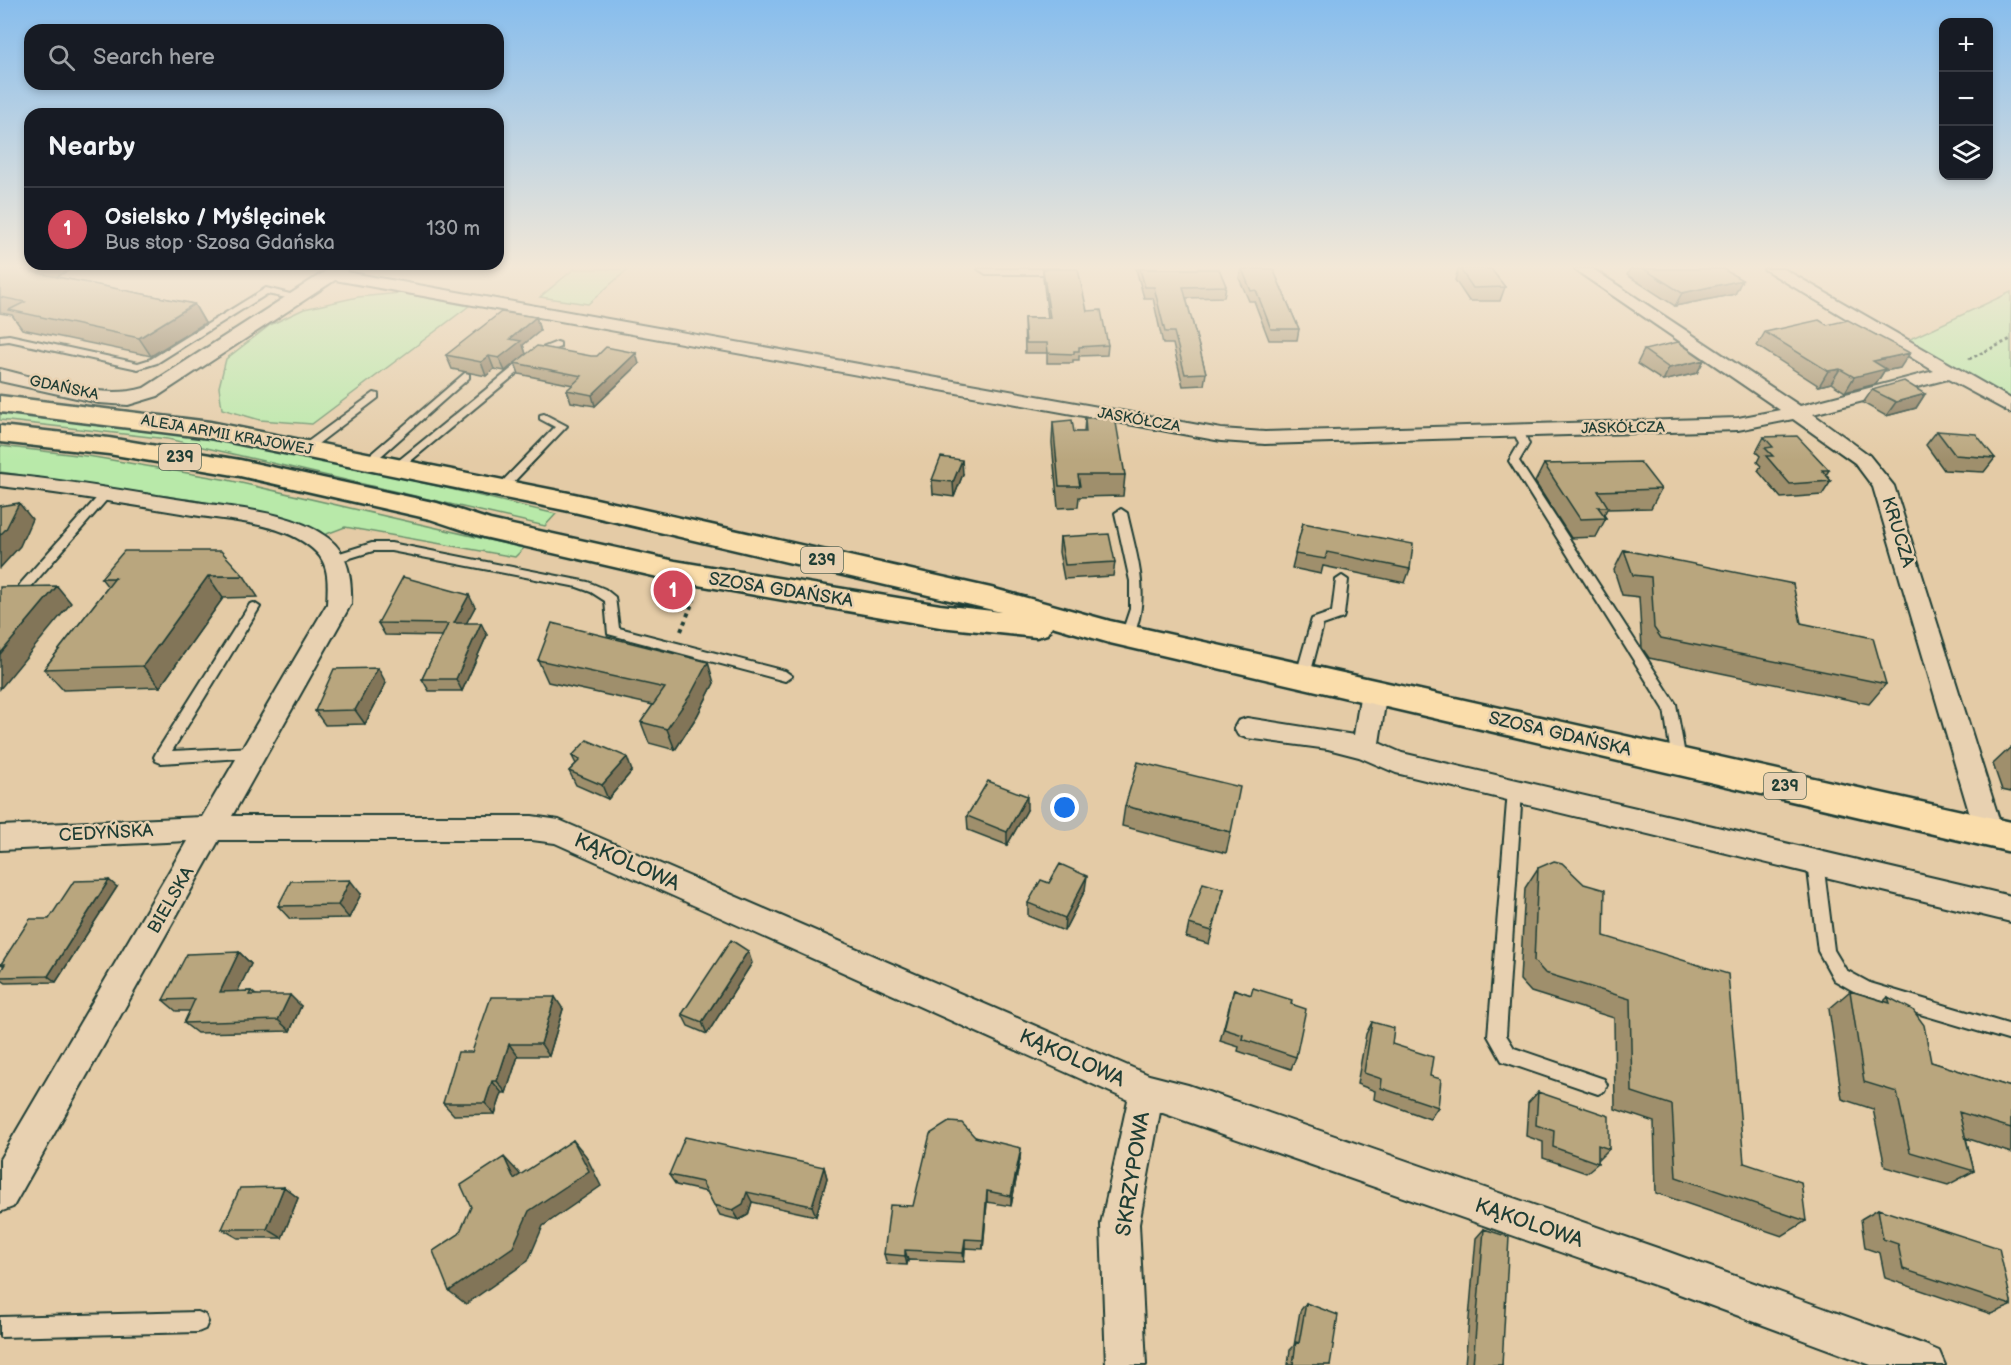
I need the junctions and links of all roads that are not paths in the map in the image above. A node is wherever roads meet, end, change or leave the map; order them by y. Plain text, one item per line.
1 (199, 333) edge
2 (242, 333) edge
3 (666, 333) edge
4 (1678, 333) edge
5 (1883, 333) edge
6 (0, 339) edge
7 (557, 345) dead end
8 (1951, 372) junction
9 (0, 375) edge
10 (465, 376) dead end
11 (374, 396) dead end
12 (0, 404) edge
13 (2011, 407) edge
14 (1798, 412) junction
15 (544, 417) dead end
16 (1518, 430) junction
17 (0, 434) edge
18 (306, 448) junction
19 (369, 461) junction
20 (397, 467) junction
21 (453, 479) joint
22 (0, 480) edge
23 (500, 490) junction
24 (106, 494) junction
25 (423, 509) joint
26 (1121, 513) dead end
27 (334, 560) junction
28 (1342, 580) dead end
29 (25, 586) edge
30 (254, 607) dead end
31 (1118, 634) junction
32 (1303, 675) junction
33 (785, 676) dead end
34 (1374, 691) junction
35 (1247, 728) dead end
36 (1365, 748) junction
37 (254, 753) junction
38 (1679, 761) junction
39 (1515, 790) junction
40 (213, 828) junction
41 (2000, 835) edge
42 (0, 838) edge
43 (1815, 862) junction
44 (2011, 909) edge
45 (2011, 1033) edge
46 (1598, 1084) dead end
47 (1147, 1091) junction
48 (0, 1194) edge
49 (198, 1322) dead end
50 (0, 1327) edge
51 (1126, 1365) edge
52 (1925, 1365) edge

1 - 6 lane
2 - 9 street, GDAŃSKA
3 - 16 street, JASKÓŁCZA
4 - 14 street, KRUCZA
5 - 8 street
7 - 20 lane
8 - 13 street
8 - 14 street, JASKÓŁCZA
10 - 19 lane
11 - 18 lane
12 - 18 main road, ALEJA ARMII KRAJOWEJ / 239
14 - 16 street, JASKÓŁCZA
14 - 41 street, KRUCZA
15 - 23 lane
16 - 38 lane
17 - 25 main road, ALEJA ARMII KRAJOWEJ / 239
18 - 19 main road, ALEJA ARMII KRAJOWEJ / 239
19 - 20 main road, ALEJA ARMII KRAJOWEJ / 239
20 - 21 main road, ALEJA ARMII KRAJOWEJ / 239
21 - 23 main road, SZOSA GDAŃSKA / 239
22 - 24 street
23 - 31 main road, SZOSA GDAŃSKA / 239
24 - 27 street
24 - 29 lane
25 - 31 main road, SZOSA GDAŃSKA / 239
26 - 31 lane
27 - 33 lane
27 - 37 street, BIELSKA
28 - 32 lane
30 - 37 lane
31 - 32 main road, SZOSA GDAŃSKA / 239
32 - 34 main road, SZOSA GDAŃSKA / 239
34 - 36 street
34 - 38 main road, SZOSA GDAŃSKA / 239
35 - 36 street
36 - 39 street
37 - 40 street, BIELSKA
38 - 41 main road, SZOSA GDAŃSKA / 239
39 - 43 street
39 - 46 lane
40 - 42 street, CEDYŃSKA
40 - 47 street, KĄKOLOWA
40 - 48 street, BIELSKA
43 - 44 street
43 - 45 lane
47 - 51 street, SKRZYPOWA
47 - 52 street, KĄKOLOWA
49 - 50 lane

